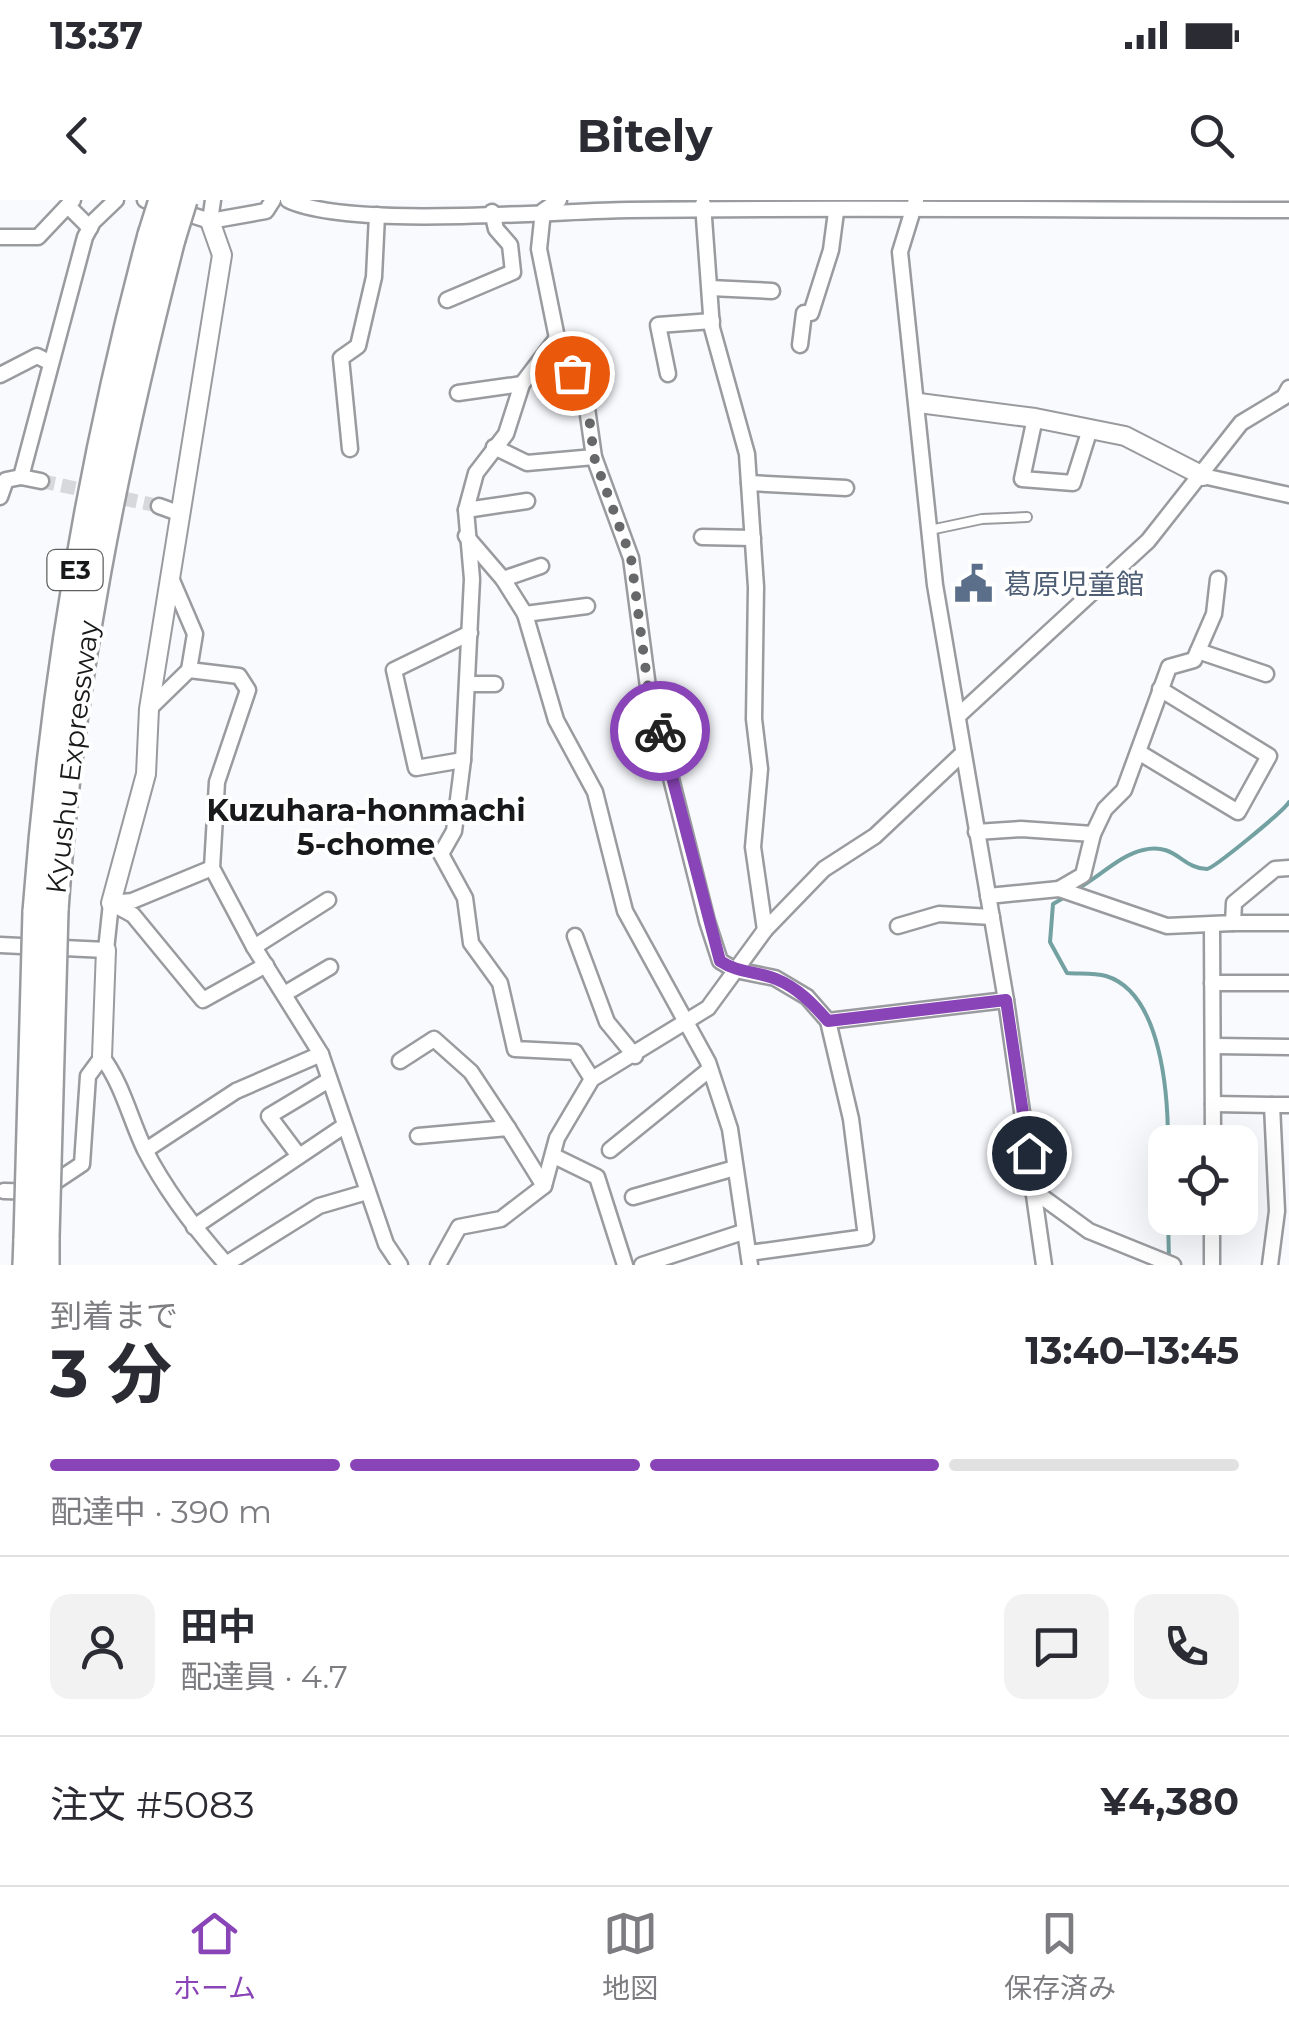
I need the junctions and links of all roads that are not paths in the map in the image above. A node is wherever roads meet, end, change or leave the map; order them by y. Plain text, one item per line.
1 (116, 200) edge
2 (145, 200) edge
3 (162, 200) edge
4 (184, 200) edge
5 (213, 200) edge
6 (273, 200) edge
7 (559, 200) edge
8 (293, 201) edge
9 (70, 203) edge
10 (703, 204) edge
11 (914, 205) edge
12 (799, 206) edge
13 (1289, 210) edge
14 (543, 211) junction
15 (492, 212) junction
16 (836, 212) junction
17 (377, 214) junction
18 (210, 220) junction
19 (90, 228) junction
20 (0, 237) edge
21 (162, 237) junction
22 (710, 288) junction
23 (772, 291) dead end
24 (447, 300) dead end
25 (712, 321) junction
26 (558, 338) junction
27 (800, 345) dead end
28 (49, 362) junction
29 (668, 374) dead end
30 (0, 375) edge
31 (522, 384) junction
32 (1289, 388) edge
33 (458, 393) dead end
34 (919, 403) junction
35 (1035, 418) junction
36 (1090, 429) junction
37 (494, 447) junction
38 (350, 449) dead end
39 (594, 457) junction
40 (1202, 476) junction
41 (21, 477) junction
42 (40, 480) tunnel mouth
43 (749, 483) junction
44 (846, 488) dead end
45 (0, 494) edge
46 (1289, 495) edge
47 (527, 501) dead end
48 (159, 506) tunnel mouth
49 (466, 510) junction
50 (181, 514) junction
51 (1028, 517) dead end
52 (930, 530) junction
53 (466, 536) junction
54 (702, 537) dead end
55 (753, 538) junction
56 (542, 566) dead end
57 (171, 578) junction
58 (504, 579) junction
59 (1218, 579) dead end
60 (587, 606) dead end
61 (525, 614) junction
62 (470, 633) junction
63 (1198, 651) junction
64 (189, 670) junction
65 (1266, 674) dead end
66 (468, 684) junction
67 (495, 684) dead end
68 (1160, 689) junction
69 (148, 709) junction
70 (958, 716) junction
71 (963, 753) junction
72 (1140, 753) junction
73 (463, 760) junction
74 (976, 832) junction
75 (1094, 834) junction
76 (212, 868) junction
77 (1289, 868) edge
78 (1061, 890) junction
79 (988, 896) junction
80 (328, 900) dead end
81 (111, 903) junction
82 (992, 917) junction
83 (1234, 922) junction
84 (1289, 923) edge
85 (1212, 925) junction
86 (898, 926) dead end
87 (765, 930) junction
88 (575, 936) dead end
89 (0, 945) edge
90 (254, 947) junction
91 (106, 950) junction
92 (266, 965) junction
93 (330, 967) dead end
94 (735, 970) junction
95 (1289, 983) edge
96 (1212, 984) junction
97 (286, 993) junction
98 (1006, 1000) junction
99 (828, 1021) junction
100 (689, 1023) junction
101 (1214, 1046) junction
102 (1289, 1047) edge
103 (321, 1054) junction
104 (635, 1056) junction
105 (102, 1058) junction
106 (400, 1061) dead end
107 (710, 1069) junction
108 (592, 1079) junction
109 (330, 1080) junction
110 (1213, 1104) junction
111 (1289, 1105) edge
112 (1272, 1106) junction
113 (1213, 1125) edge
114 (344, 1126) junction
115 (508, 1128) junction
116 (418, 1136) dead end
117 (146, 1150) junction
118 (610, 1150) dead end
119 (299, 1156) junction
120 (554, 1156) junction
121 (735, 1168) junction
122 (544, 1186) junction
123 (1, 1190) edge
124 (1034, 1191) junction
125 (368, 1192) junction
126 (633, 1197) dead end
127 (194, 1227) junction
128 (743, 1232) junction
129 (1212, 1235) edge
130 (33, 1247) edge
131 (749, 1259) edge
132 (1167, 1263) edge
133 (46, 1265) edge
134 (226, 1265) edge
135 (400, 1265) edge
136 (438, 1265) edge
137 (624, 1265) edge
138 (642, 1265) edge
139 (1044, 1265) edge
140 (1212, 1265) edge
141 (1270, 1265) edge

1 - 19 street
2 - 18 street
3 - 21 highway, Kyushu Expressway / E3, bridge
4 - 21 highway, Kyushu Expressway / E3, bridge
5 - 18 street
6 - 18 street
7 - 14 street
8 - 17 street
9 - 19 street
9 - 20 street
10 - 12 street
10 - 14 street
10 - 22 street
11 - 13 street
11 - 16 street
11 - 34 street
12 - 16 street
14 - 15 street
14 - 26 street
15 - 17 street
15 - 24 street
16 - 27 street
17 - 38 street
18 - 50 street
19 - 28 street
21 - 130 highway, Kyushu Expressway / E3, bridge
22 - 23 street
22 - 25 street
25 - 29 street
25 - 43 street
26 - 31 street
26 - 39 street
28 - 30 street
28 - 41 street
31 - 33 street
31 - 37 street
32 - 40 street
34 - 35 street
34 - 52 street
35 - 36 street
35 - 36 street
36 - 40 street
37 - 39 street
37 - 49 street
39 - 94 street
40 - 46 street
40 - 70 street
41 - 42 street
41 - 45 street
43 - 44 street
43 - 55 street
47 - 49 street
48 - 50 street
49 - 53 street
50 - 57 street
51 - 52 lane
52 - 70 street
53 - 58 street
53 - 62 street
54 - 55 street
55 - 87 street
56 - 58 street
57 - 64 street
57 - 69 street
58 - 61 street
59 - 63 street
60 - 61 street
61 - 100 street
62 - 66 street
62 - 73 street
63 - 65 street
63 - 68 street
64 - 69 street
64 - 76 street
66 - 67 street
66 - 73 street
68 - 72 street
68 - 72 street
69 - 81 street
70 - 71 street
71 - 74 street
71 - 87 street
72 - 75 street
73 - 108 street
74 - 75 street
74 - 79 street
75 - 78 street
76 - 81 street
76 - 90 street
77 - 83 street
78 - 79 street
78 - 85 street
79 - 82 street
80 - 90 street
81 - 91 street
81 - 92 street
82 - 86 street
82 - 98 street
83 - 84 street
83 - 85 street
85 - 96 street
87 - 94 street
88 - 104 street
89 - 91 street
90 - 92 street
91 - 105 street
92 - 97 street
93 - 97 street
94 - 99 street
94 - 100 street
95 - 96 street
96 - 101 street
97 - 103 street
98 - 99 street
98 - 124 street
99 - 131 street
100 - 104 street
100 - 107 street
101 - 102 street
101 - 110 street
103 - 109 street
103 - 117 street
104 - 108 street
105 - 117 street
105 - 123 street
106 - 115 street
107 - 118 street
107 - 121 street
108 - 120 street
109 - 114 street
109 - 119 street
110 - 112 street
110 - 113 street
111 - 112 street
112 - 141 street
114 - 119 street
114 - 125 street
115 - 116 street
115 - 122 street
117 - 127 street
119 - 127 street
120 - 122 street
120 - 137 street
121 - 126 street
121 - 128 street
122 - 136 street
124 - 132 street
124 - 139 street
125 - 134 street
125 - 135 street
127 - 134 street
128 - 131 street
128 - 138 street
129 - 140 street
130 - 133 highway, Kyushu Expressway / E3

